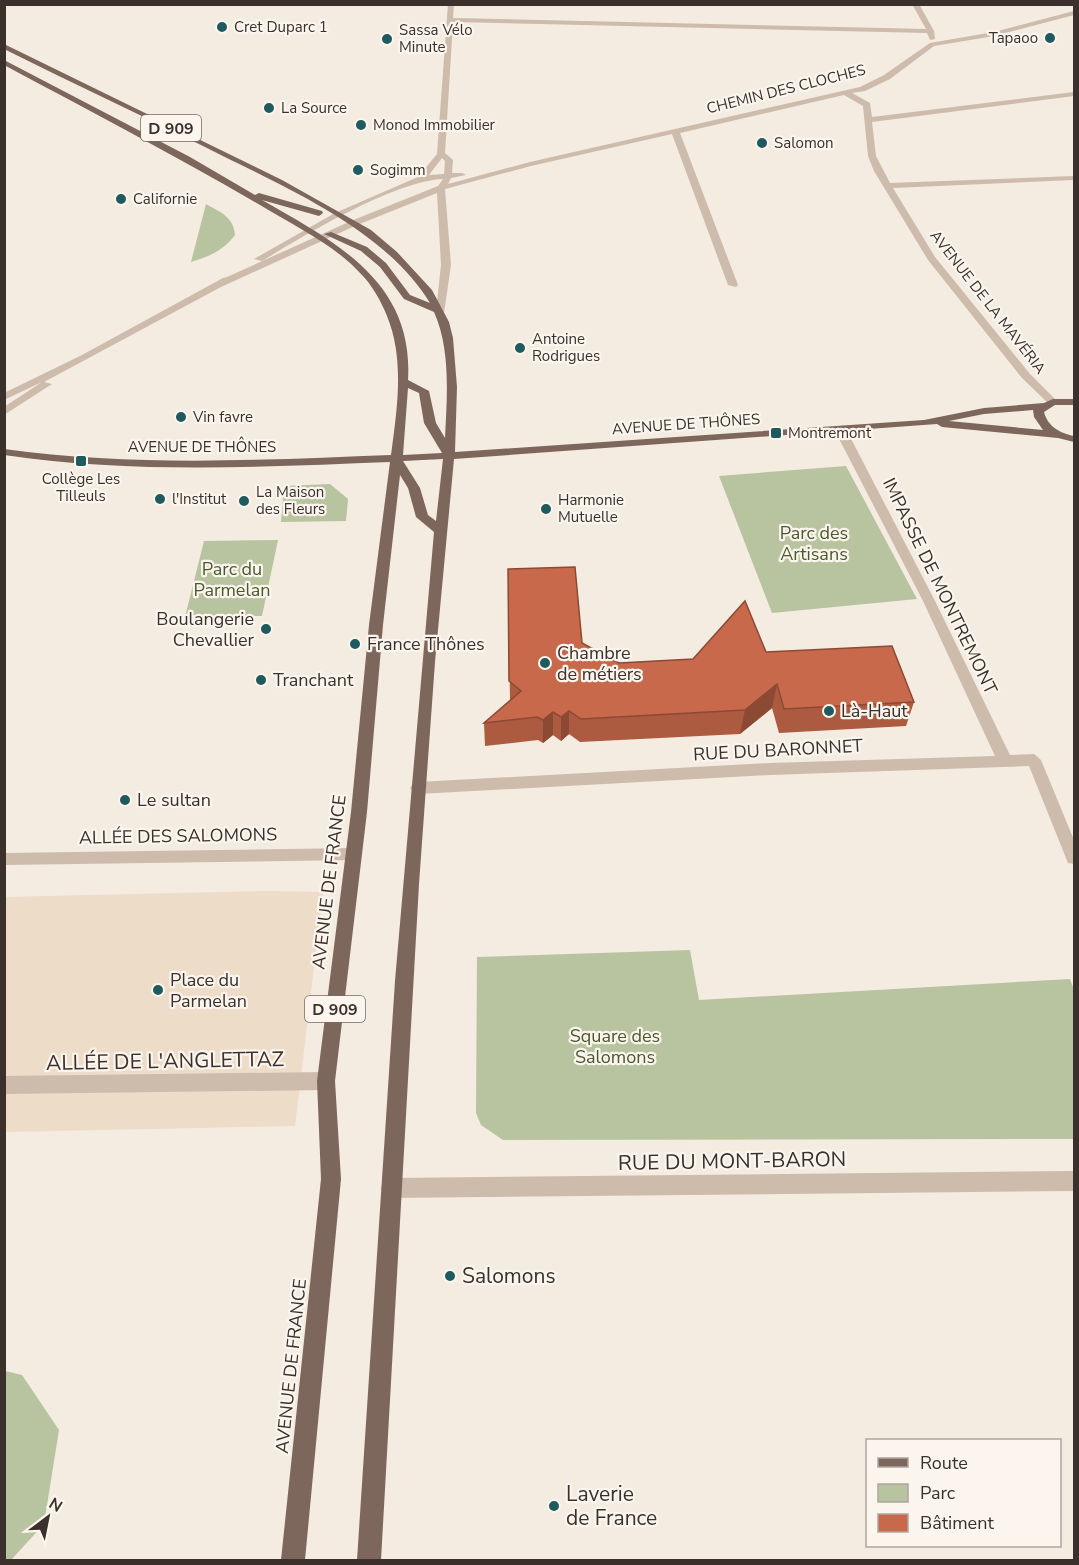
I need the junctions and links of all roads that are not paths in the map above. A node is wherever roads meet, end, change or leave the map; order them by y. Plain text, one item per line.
1 (451, 4) edge
2 (915, 4) edge
3 (1074, 13) edge
4 (450, 20) junction
5 (930, 31) junction
6 (932, 44) junction
7 (4, 46) edge
8 (4, 62) edge
9 (846, 93) junction
10 (1074, 94) edge
11 (868, 120) junction
12 (675, 131) junction
13 (441, 154) junction
14 (530, 164) junction
15 (448, 177) junction
16 (1074, 178) edge
17 (421, 179) junction
18 (885, 186) junction
19 (441, 188) junction
20 (246, 193) junction
21 (333, 215) junction
22 (354, 224) junction
23 (308, 229) junction
24 (326, 236) junction
25 (219, 284) junction
26 (733, 285) dead end
27 (441, 311) junction
28 (86, 357) junction
29 (404, 382) junction
30 (4, 396) edge
31 (1074, 402) edge
32 (1048, 404) junction
33 (4, 412) edge
34 (924, 423) junction
35 (840, 429) junction
36 (1058, 435) junction
37 (1074, 439) edge
38 (4, 452) edge
39 (450, 456) junction
40 (43, 459) junction
41 (396, 459) junction
42 (4, 462) edge
43 (441, 531) junction
44 (1005, 761) junction
45 (418, 788) junction
46 (353, 854) junction
47 (1074, 858) edge
48 (4, 859) edge
49 (326, 1081) junction
50 (4, 1085) edge
51 (1074, 1181) edge
52 (391, 1188) junction
53 (293, 1560) edge
54 (369, 1560) edge

1 - 4 street
2 - 5 street
3 - 6 street, CHEMIN DES CLOCHES
4 - 5 street
4 - 13 street
5 - 6 street
6 - 9 street, CHEMIN DES CLOCHES
7 - 21 main road, D 909
8 - 20 main road, D 909
9 - 11 street, AVENUE DE LA MAVÉRIA
9 - 12 street, CHEMIN DES CLOCHES
10 - 11 street
11 - 18 street, AVENUE DE LA MAVÉRIA
12 - 14 street, CHEMIN DES CLOCHES
12 - 26 street
13 - 15 street
13 - 17 street
14 - 15 street, CHEMIN DES CLOCHES
14 - 19 street, CHEMIN DES CLOCHES
15 - 17 street, CHEMIN DES CLOCHES
15 - 19 street
16 - 18 street
17 - 21 street, CHEMIN DES CLOCHES
18 - 32 street, AVENUE DE LA MAVÉRIA
19 - 22 street, CHEMIN DES CLOCHES
19 - 27 street
20 - 21 main road
20 - 23 main road, D 909
21 - 22 main road
21 - 23 street, CHEMIN DES CLOCHES
22 - 24 street, CHEMIN DES CLOCHES
22 - 27 main road
23 - 24 main road
23 - 25 street
24 - 25 street
24 - 27 main road
24 - 29 main road, AVENUE DE FRANCE / D 909
25 - 28 street
27 - 39 main road
28 - 30 street
28 - 33 street
29 - 39 main road
29 - 41 main road, AVENUE DE FRANCE / D 909
31 - 32 main road, AVENUE DE THÔNES
32 - 34 main road, AVENUE DE THÔNES
32 - 36 main road
34 - 35 main road, AVENUE DE THÔNES
34 - 36 main road, AVENUE DE THÔNES
35 - 39 main road, AVENUE DE THÔNES
35 - 44 street, IMPASSE DE MONTREMONT
36 - 37 main road, AVENUE DE THÔNES
38 - 40 main road, AVENUE DE THÔNES
39 - 41 main road, AVENUE DE THÔNES
39 - 43 main road
40 - 41 main road, AVENUE DE THÔNES
40 - 42 main road, AVENUE DE THÔNES
41 - 43 main road
41 - 46 main road, AVENUE DE FRANCE / D 909
43 - 45 main road
44 - 45 street, RUE DU BARONNET
44 - 47 street, RUE DU BARONNET
45 - 52 main road
46 - 48 street, ALLÉE DES SALOMONS
46 - 49 main road, AVENUE DE FRANCE / D 909
49 - 50 street, ALLÉE DE L'ANGLETTAZ
49 - 53 main road, AVENUE DE FRANCE / D 909
51 - 52 street, RUE DU MONT-BARON
52 - 54 main road

